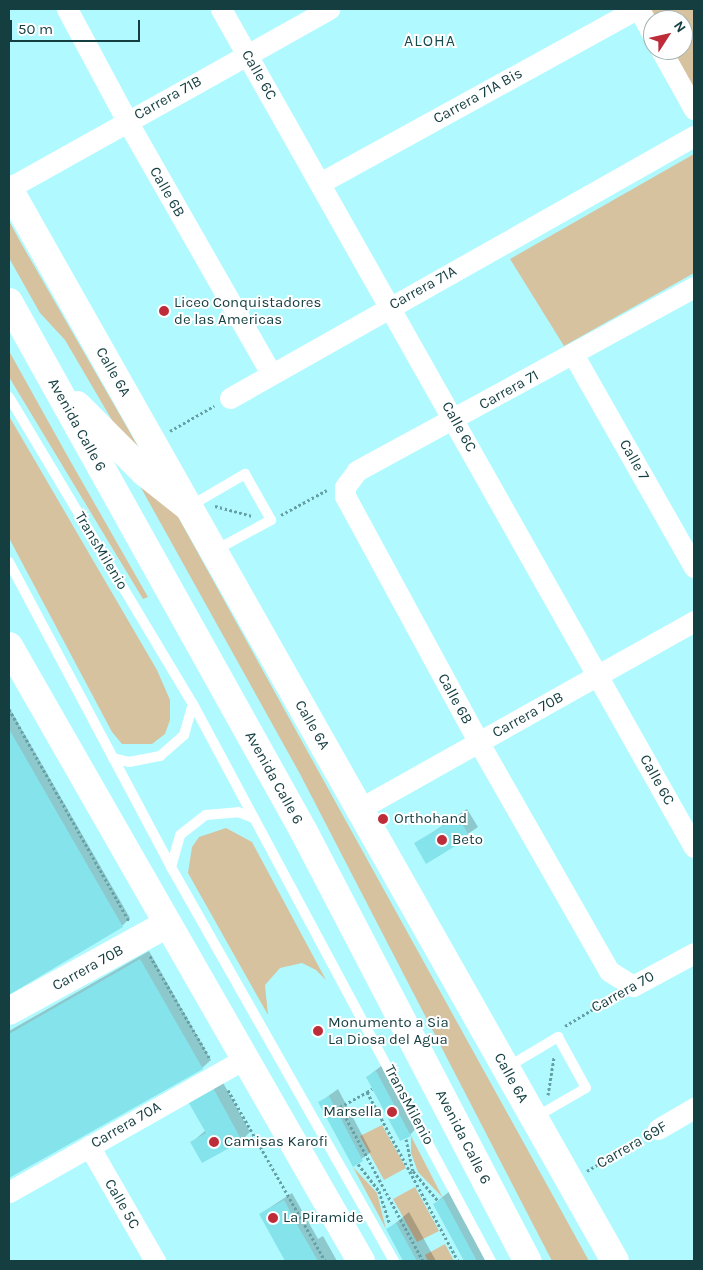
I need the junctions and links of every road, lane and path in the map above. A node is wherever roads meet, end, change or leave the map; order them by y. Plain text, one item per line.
1 (67, 9) edge
2 (221, 9) edge
3 (328, 9) edge
4 (638, 9) edge
5 (247, 55) junction
6 (667, 60) edge
7 (694, 109) edge
8 (126, 120) junction
9 (694, 136) edge
10 (320, 183) junction
11 (9, 188) edge
12 (693, 291) edge
13 (9, 302) edge
14 (390, 307) junction
15 (573, 354) junction
16 (271, 373) junction
17 (52, 379) junction
18 (9, 397) edge
19 (230, 398) joint
20 (454, 420) junction
21 (152, 442) junction
22 (349, 478) junction
23 (192, 504) junction
24 (271, 520) junction
25 (214, 551) junction
26 (9, 562) edge
27 (694, 567) edge
28 (694, 621) edge
29 (9, 646) edge
30 (598, 675) junction
31 (193, 704) junction
32 (9, 709) edge
33 (479, 743) junction
34 (113, 758) junction
35 (361, 808) junction
36 (254, 818) junction
37 (694, 847) edge
38 (171, 867) junction
39 (167, 924) junction
40 (140, 939) junction
41 (694, 953) edge
42 (633, 986) junction
43 (9, 1011) edge
44 (558, 1037) junction
45 (244, 1059) junction
46 (505, 1069) junction
47 (218, 1073) junction
48 (372, 1089) dead end
49 (367, 1092) junction
50 (539, 1114) junction
51 (692, 1114) edge
52 (658, 1129) joint
53 (406, 1138) dead end
54 (89, 1146) junction
55 (358, 1164) dead end
56 (569, 1181) junction
57 (9, 1192) edge
58 (438, 1201) dead end
59 (390, 1227) dead end
60 (155, 1261) edge
61 (325, 1261) edge
62 (361, 1261) edge
63 (394, 1261) edge
64 (423, 1261) edge
65 (458, 1261) edge
66 (491, 1261) edge
67 (528, 1261) edge
68 (615, 1261) edge

1 - 8 street, Calle 6B
2 - 5 street, Calle 6C
3 - 5 street, Carrera 71B
4 - 10 street, Carrera 71A Bis
5 - 8 street, Carrera 71B
5 - 10 street, Calle 6C
6 - 7 street
8 - 11 street, Carrera 71B
8 - 16 street, Calle 6B
9 - 14 street, Carrera 71A
10 - 14 street, Calle 6C
11 - 21 main road, Calle 6A
12 - 15 street, Carrera 71
13 - 17 main road, Avenida Calle 6
14 - 16 street, Carrera 71A
14 - 20 street, Calle 6C
15 - 20 street, Carrera 71
15 - 27 street, Calle 7
16 - 19 street, Carrera 71A
17 - 23 main road
17 - 67 main road, Avenida Calle 6
18 - 31 lane, TransMilenio
19 - 21 path
20 - 22 street, Carrera 71
20 - 30 street, Calle 6C
21 - 23 main road, Calle 6A
22 - 24 path
22 - 33 street, Calle 6B
23 - 24 path
23 - 24 lane
23 - 25 main road, Calle 6A
24 - 25 lane
25 - 35 main road, Calle 6A
26 - 34 lane
28 - 30 street, Carrera 70B
29 - 39 main road
30 - 33 street, Carrera 70B
30 - 37 street, Calle 6C
31 - 34 lane
31 - 36 lane, TransMilenio
32 - 40 path
33 - 35 street, Carrera 70B
33 - 42 street, Calle 6B
34 - 38 lane
35 - 46 main road, Calle 6A
36 - 38 lane
36 - 66 lane, TransMilenio
38 - 63 lane
39 - 40 main road, Carrera 70B
39 - 45 main road
40 - 43 main road, Carrera 70B
40 - 47 path
41 - 42 street, Carrera 70
42 - 44 path, Carrera 70
44 - 46 lane
44 - 50 path
44 - 50 lane
45 - 47 street, Carrera 70A
45 - 62 main road
46 - 50 main road, Calle 6A
47 - 54 street, Carrera 70A
47 - 61 path
48 - 49 path
49 - 64 path
49 - 65 path
50 - 56 main road, Calle 6A
51 - 52 street, Carrera 69F
52 - 56 path, Carrera 69F
53 - 58 path
54 - 57 street, Carrera 70A
54 - 60 street, Calle 5C
55 - 59 path
56 - 68 main road, Calle 6A

